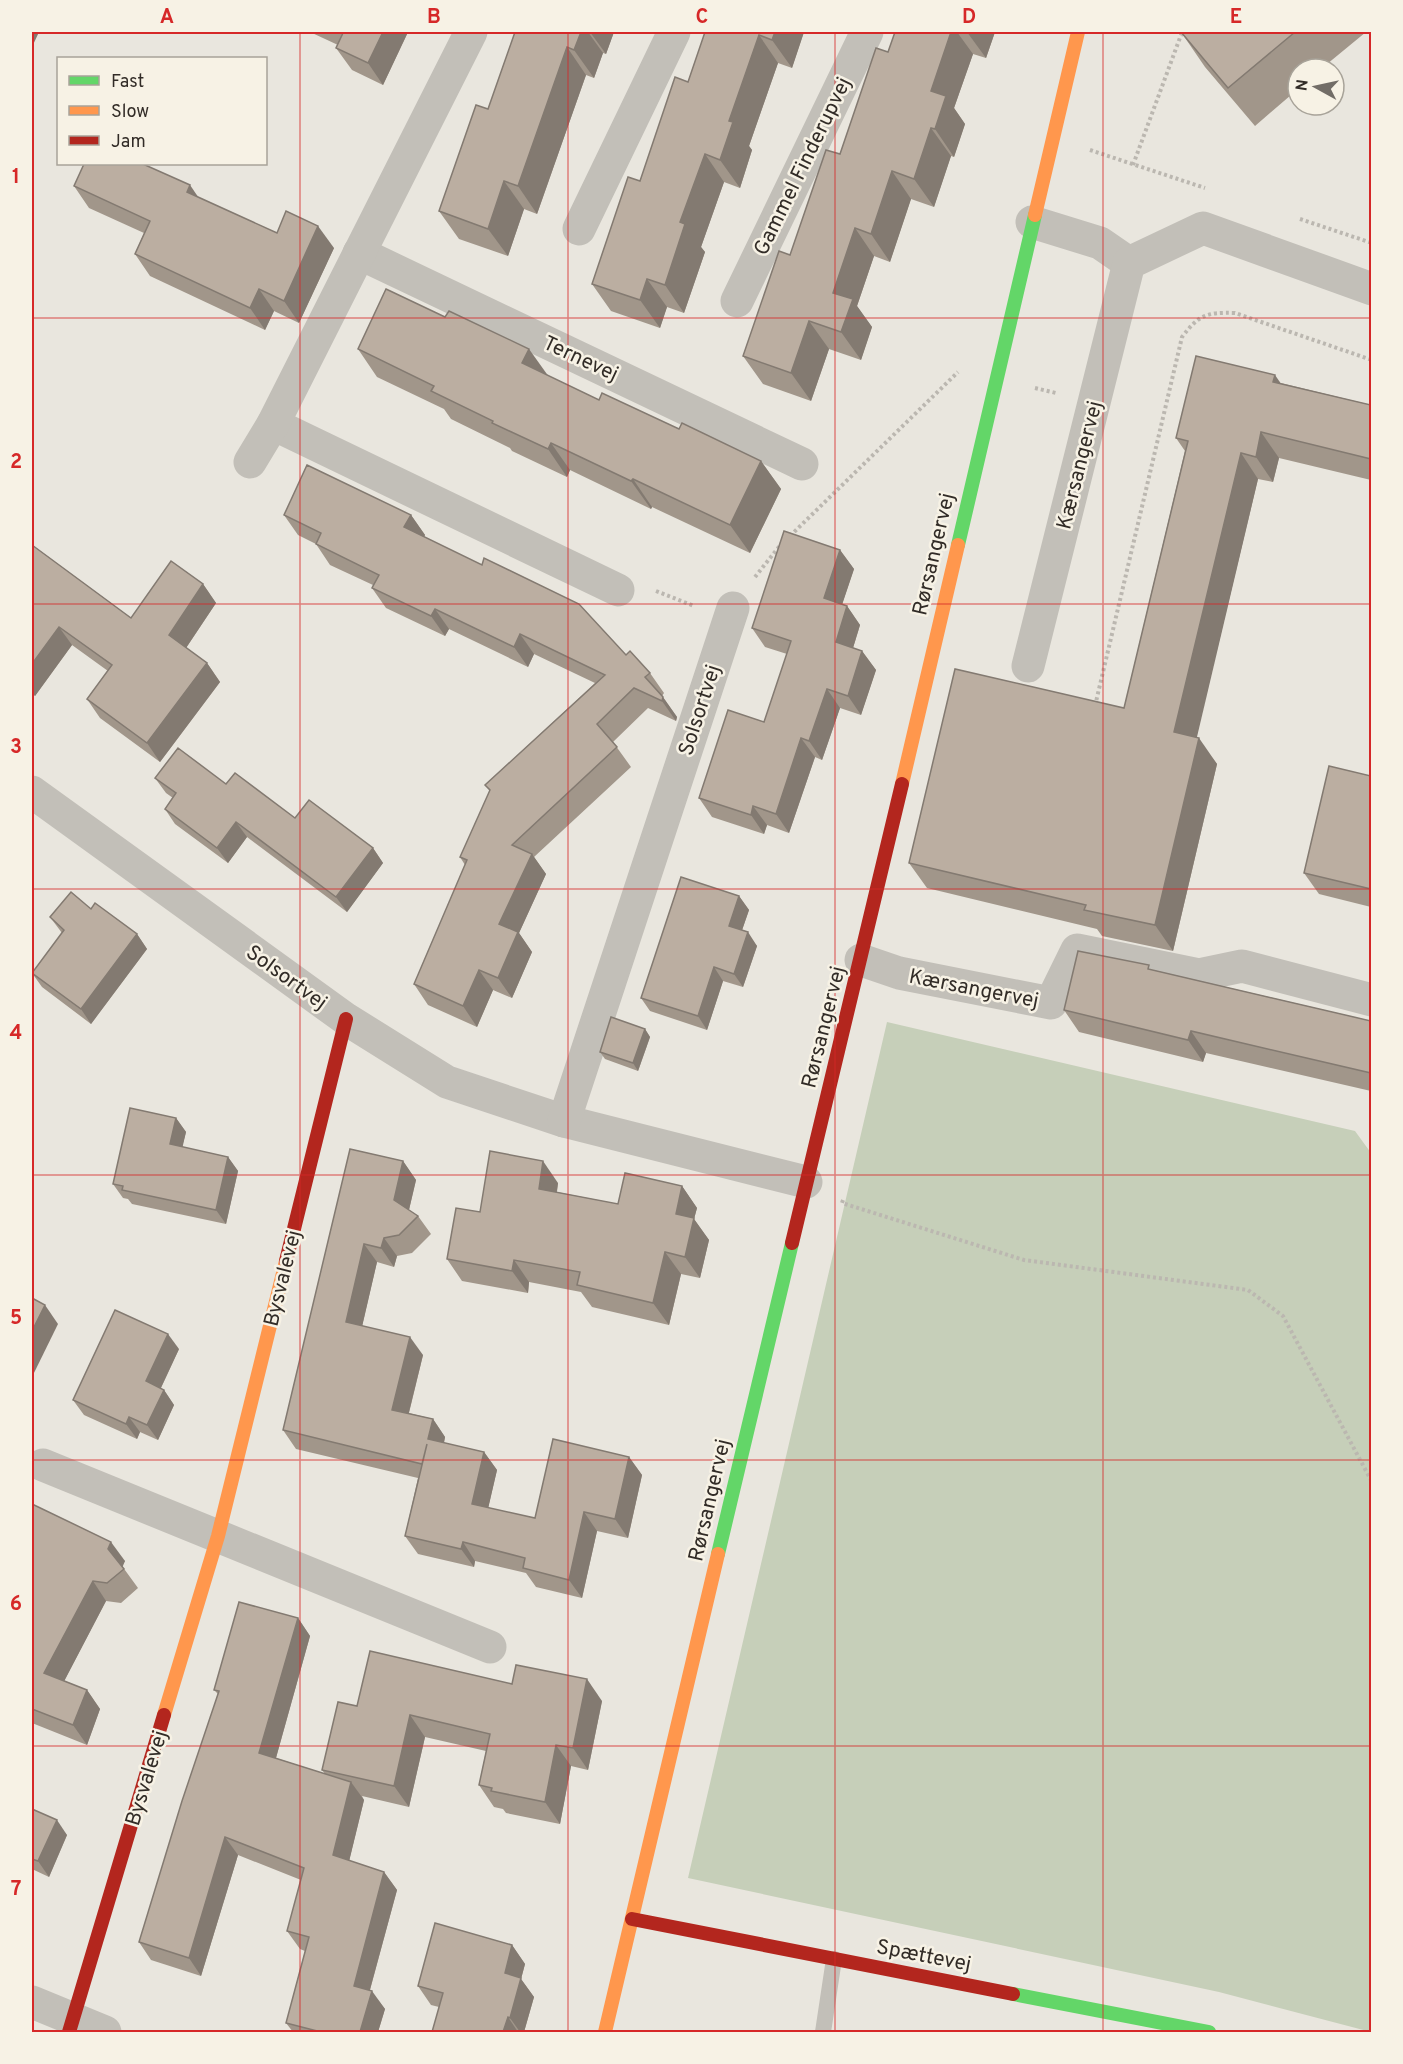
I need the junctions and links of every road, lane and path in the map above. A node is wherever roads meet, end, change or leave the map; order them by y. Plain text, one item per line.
1 (471, 32) edge
2 (674, 32) edge
3 (867, 32) edge
4 (1078, 32) edge
5 (1185, 32) edge
6 (1133, 165) dead end
7 (1032, 222) junction
8 (579, 229) dead end
9 (359, 253) junction
10 (1129, 263) junction
11 (1371, 289) edge
12 (737, 301) dead end
13 (1004, 347) junction
14 (1371, 360) edge
15 (996, 379) junction
16 (1095, 401) junction
17 (273, 424) junction
18 (250, 462) dead end
19 (802, 464) dead end
20 (618, 590) joint
21 (733, 608) junction
22 (1029, 666) dead end
23 (1094, 710) edge
24 (32, 792) edge
25 (861, 960) junction
26 (1371, 1000) edge
27 (345, 1019) junction
28 (564, 1120) junction
29 (806, 1182) junction
30 (845, 1191) dead end
31 (43, 1465) dead end
32 (1371, 1482) edge
33 (218, 1536) junction
34 (490, 1647) dead end
35 (632, 1919) junction
36 (834, 1959) junction
37 (32, 2002) edge
38 (71, 2027) edge
39 (1183, 2029) edge
40 (105, 2032) edge
41 (605, 2032) edge
42 (823, 2032) edge
43 (1209, 2032) edge

1 - 9 street
2 - 8 street
3 - 12 street, Gammel Finderupvej
4 - 7 street, Rørsangervej
5 - 6 path
7 - 10 street
7 - 13 street, Rørsangervej
9 - 17 street
9 - 19 street, Ternevej
10 - 11 street
10 - 16 street, Kærsangervej
13 - 15 street, Rørsangervej
13 - 21 path
14 - 23 path
15 - 16 path
15 - 25 street, Rørsangervej
16 - 22 street, Kærsangervej
17 - 18 street
17 - 20 street
20 - 21 path
21 - 28 street, Solsortvej
24 - 27 street, Solsortvej
25 - 26 street, Kærsangervej
25 - 29 street, Rørsangervej
27 - 28 street, Solsortvej
27 - 33 street, Bysvalevej
28 - 29 street, Solsortvej
29 - 35 street, Rørsangervej
30 - 32 path
31 - 33 street
33 - 34 street
33 - 38 street, Bysvalevej
35 - 36 street, Spættevej
35 - 41 street, Rørsangervej
36 - 39 street, Spættevej
36 - 42 lane
37 - 38 street
38 - 40 street
39 - 43 street, Spættevej

